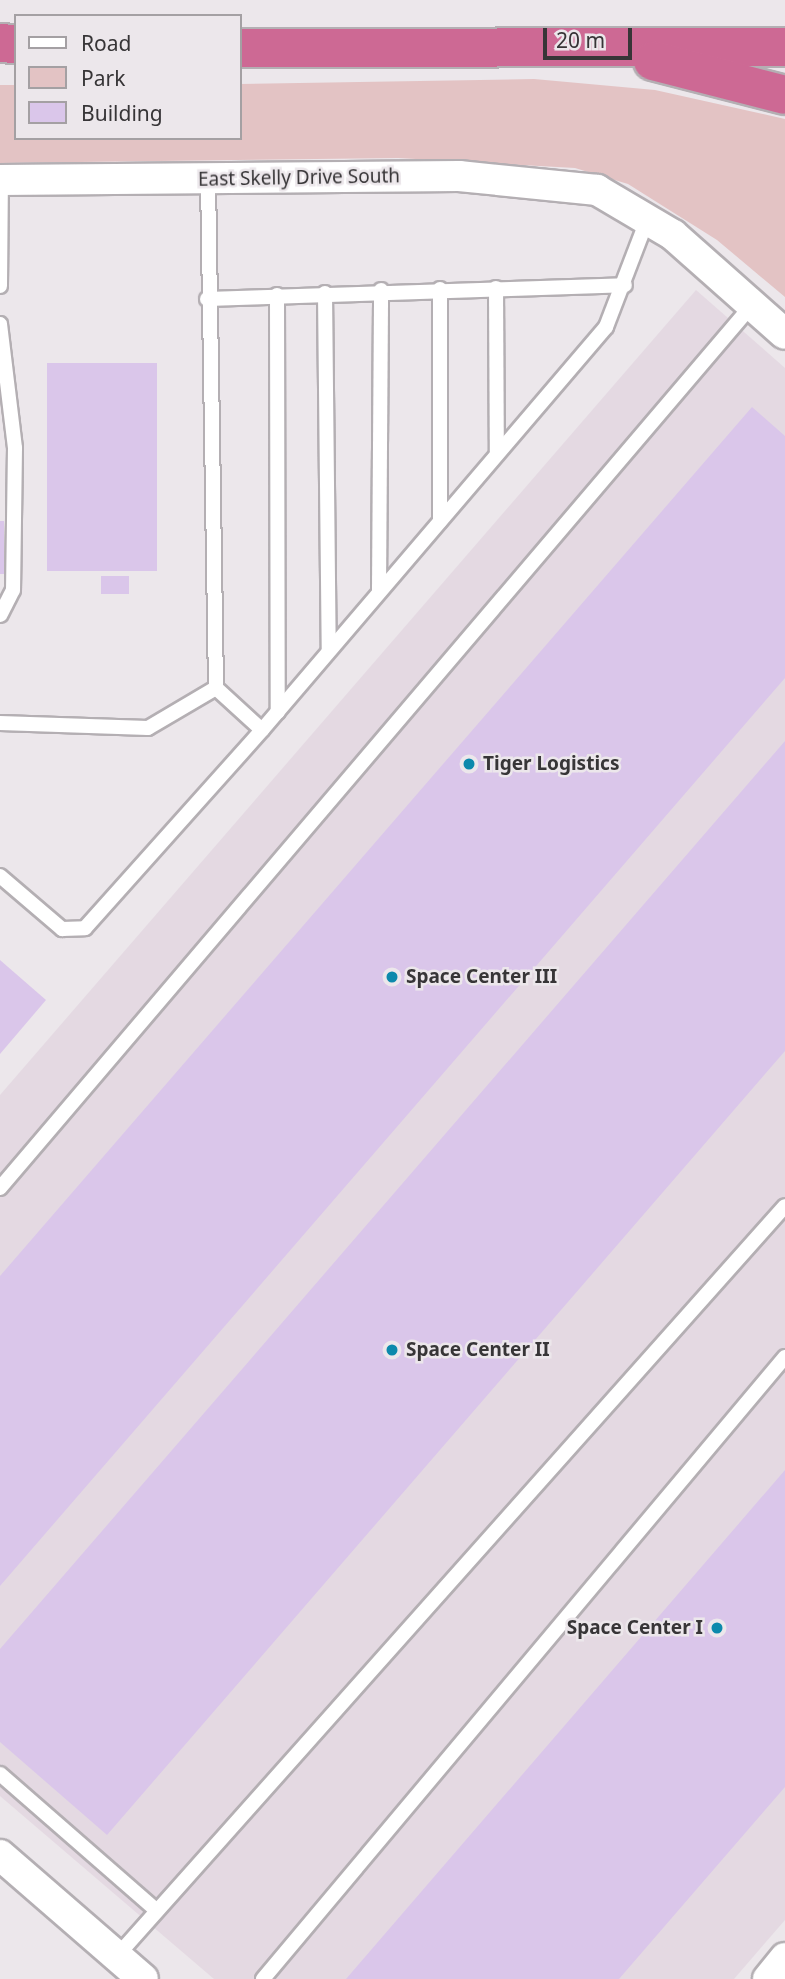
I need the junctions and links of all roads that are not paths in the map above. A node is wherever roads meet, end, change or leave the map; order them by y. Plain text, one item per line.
1 (597, 47) junction
2 (785, 47) edge
3 (242, 48) edge
4 (785, 95) edge
5 (208, 178) junction
6 (1, 180) edge
7 (647, 220) junction
8 (625, 285) junction
9 (0, 286) edge
10 (496, 288) junction
11 (440, 289) junction
12 (381, 290) junction
13 (325, 293) junction
14 (277, 295) junction
15 (207, 299) junction
16 (752, 305) junction
17 (0, 324) edge
18 (785, 334) edge
19 (497, 452) junction
20 (440, 521) junction
21 (379, 590) junction
22 (0, 615) edge
23 (329, 650) junction
24 (216, 688) junction
25 (278, 712) junction
26 (0, 723) edge
27 (262, 730) junction
28 (0, 876) edge
29 (0, 1188) edge
30 (785, 1206) edge
31 (785, 1357) edge
32 (0, 1774) edge
33 (0, 1855) edge
34 (157, 1911) junction
35 (117, 1956) junction
36 (785, 1958) edge
37 (144, 1979) edge
38 (263, 1979) edge
39 (768, 1979) edge

1 - 2 highway
1 - 3 highway
1 - 4 highway
5 - 6 street, East Skelly Drive South
5 - 7 street, East Skelly Drive South
5 - 15 lane
6 - 9 lane
7 - 8 lane
7 - 16 street
8 - 10 lane
8 - 19 lane
10 - 11 lane
10 - 19 lane
11 - 12 lane
11 - 20 lane
12 - 13 lane
12 - 21 lane
13 - 14 lane
13 - 23 lane
14 - 15 lane
14 - 25 lane
15 - 24 lane
16 - 18 street
16 - 29 lane
17 - 22 lane
19 - 20 lane
20 - 21 lane
21 - 23 lane
23 - 25 lane
24 - 26 lane
24 - 27 lane
25 - 27 lane
27 - 28 lane
30 - 34 lane
31 - 38 lane
32 - 34 lane
33 - 35 street
34 - 35 lane
35 - 37 street
36 - 39 street

